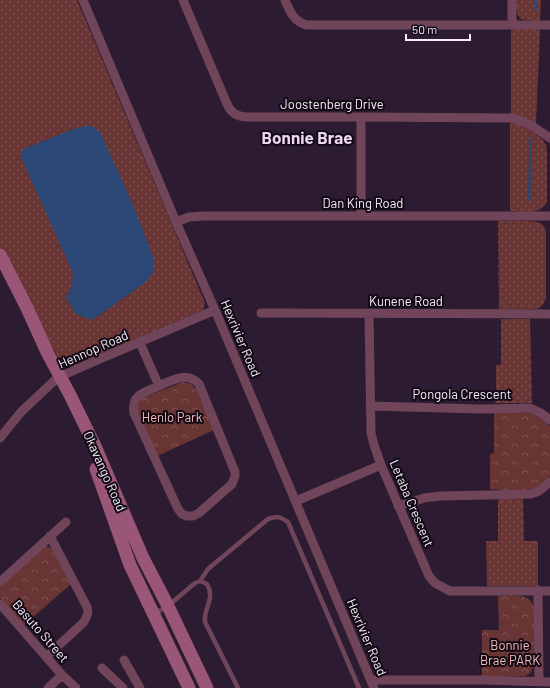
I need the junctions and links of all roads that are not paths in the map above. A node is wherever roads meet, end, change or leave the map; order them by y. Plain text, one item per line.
1 (83, 0) edge
2 (183, 0) edge
3 (285, 0) edge
4 (512, 0) edge
5 (512, 25) junction
6 (550, 25) edge
7 (361, 117) junction
8 (550, 138) edge
9 (361, 216) junction
10 (550, 216) edge
11 (176, 222) junction
12 (0, 255) edge
13 (0, 267) edge
14 (216, 310) junction
15 (262, 313) dead end
16 (369, 314) junction
17 (550, 314) edge
18 (140, 343) junction
19 (57, 380) junction
20 (159, 386) junction
21 (370, 406) junction
22 (550, 420) edge
23 (0, 438) edge
24 (381, 465) junction
25 (550, 482) edge
26 (296, 501) junction
27 (398, 506) junction
28 (66, 522) dead end
29 (50, 536) junction
30 (0, 582) edge
31 (200, 582) junction
32 (538, 590) junction
33 (550, 590) edge
34 (0, 604) edge
35 (168, 606) junction
36 (154, 614) junction
37 (46, 657) junction
38 (124, 660) dead end
39 (102, 668) dead end
40 (62, 675) junction
41 (539, 681) junction
42 (550, 682) edge
43 (372, 684) edge
44 (48, 688) edge
45 (76, 688) edge
46 (123, 688) edge
47 (139, 688) edge
48 (189, 688) edge
49 (207, 688) edge
50 (238, 688) edge
51 (359, 688) edge

1 - 11 street, Hexrivier Road
2 - 7 street, Joostenberg Drive
3 - 5 street
4 - 5 street
5 - 6 street
7 - 8 street, Joostenberg Drive
7 - 9 street
9 - 10 street, Dan King Road
9 - 11 street, Dan King Road
11 - 14 street, Hexrivier Road
12 - 19 main road, Okavango Road
13 - 19 main road, Okavango Road
14 - 18 street, Hennop Road
14 - 26 street, Hexrivier Road
15 - 16 street, Kunene Road
16 - 17 street, Kunene Road
16 - 21 street, Letaba Crescent
18 - 19 street, Hennop Road
18 - 20 street
19 - 23 street, Hennop Road
19 - 35 main road, Okavango Road
19 - 36 main road, Okavango Road
20 - 20 street
21 - 22 street, Pongola Crescent
21 - 24 street, Letaba Crescent
24 - 26 street
24 - 27 street, Letaba Crescent
25 - 27 street
26 - 43 street, Hexrivier Road
27 - 32 street, Letaba Crescent
28 - 29 street
29 - 30 street
29 - 37 street
31 - 35 lane
31 - 50 lane
31 - 51 lane
32 - 33 street, Letaba Crescent
32 - 41 street
34 - 37 street, Basuto Street
35 - 36 lane
35 - 49 main road, Okavango Road
36 - 48 main road, Okavango Road
37 - 40 street, Basuto Street
38 - 47 street
39 - 46 street
40 - 44 street
40 - 45 street, Basuto Street
41 - 42 street
41 - 43 street

